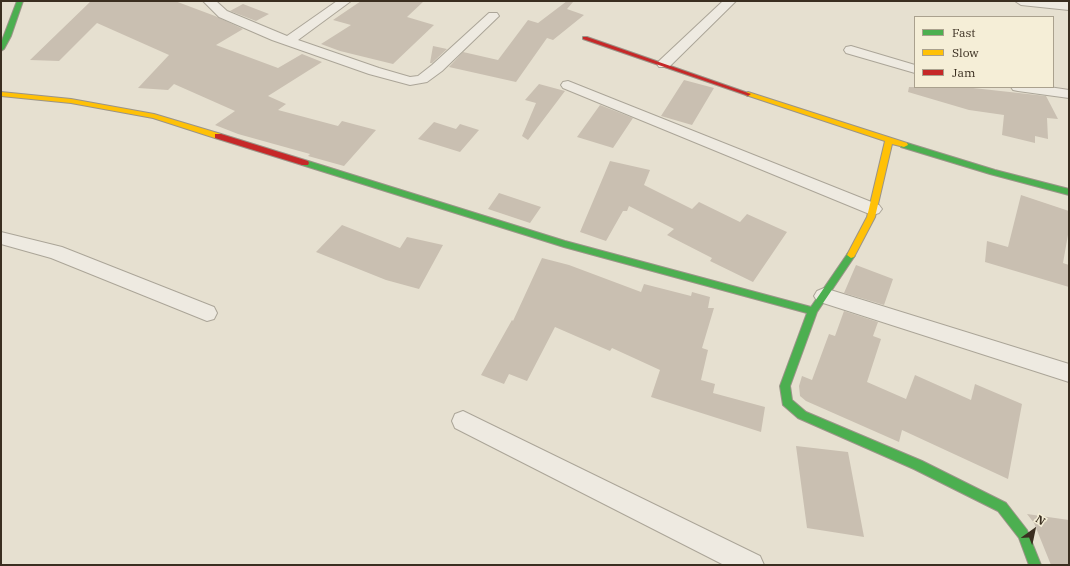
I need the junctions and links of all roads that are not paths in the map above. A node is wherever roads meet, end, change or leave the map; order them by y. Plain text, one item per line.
1 (20, 1) edge
2 (209, 1) edge
3 (345, 1) edge
4 (730, 1) edge
5 (1021, 1) edge
6 (1069, 6) edge
7 (493, 16) dead end
8 (586, 38) dead end
9 (288, 41) junction
10 (1, 49) edge
11 (850, 50) dead end
12 (664, 64) junction
13 (914, 69) edge
14 (568, 85) dead end
15 (1025, 88) edge
16 (1, 94) edge
17 (1069, 94) edge
18 (888, 140) junction
19 (1069, 192) edge
20 (873, 208) junction
21 (1, 238) edge
22 (818, 303) junction
23 (207, 313) dead end
24 (1069, 374) edge
25 (463, 421) dead end
26 (751, 565) edge
27 (1035, 565) edge

1 - 10 street
2 - 9 street
3 - 9 street
4 - 12 street
5 - 6 street
7 - 9 street
8 - 12 street
11 - 13 street
12 - 18 street
14 - 20 street
15 - 17 street
16 - 22 street
18 - 19 street
18 - 20 street
20 - 22 street
21 - 23 street
22 - 24 street
22 - 27 street
25 - 26 street

